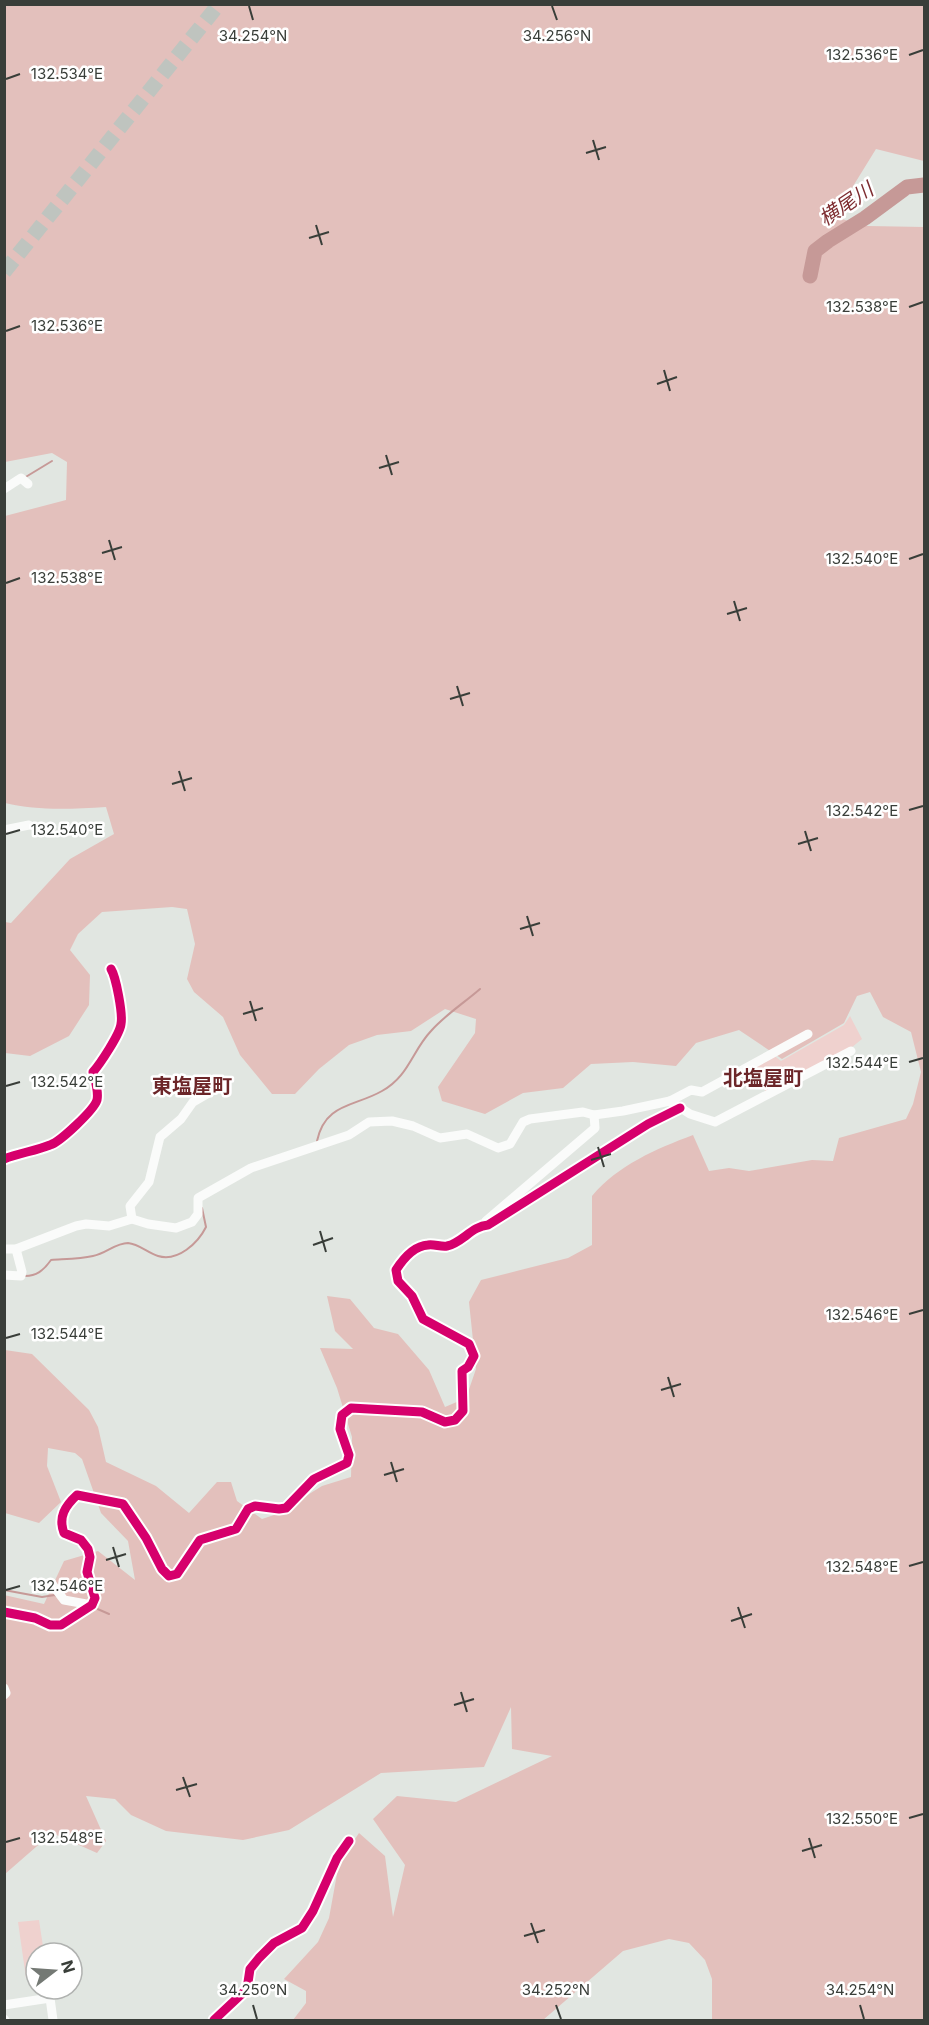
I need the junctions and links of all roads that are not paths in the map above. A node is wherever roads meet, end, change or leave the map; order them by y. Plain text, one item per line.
1 (25, 482) dead end
2 (4, 489) edge
3 (29, 825) dead end
4 (4, 830) edge
5 (111, 969) dead end
6 (808, 1034) dead end
7 (851, 1051) dead end
8 (212, 1091) dead end
9 (670, 1101) junction
10 (680, 1108) junction
11 (594, 1115) junction
12 (4, 1159) edge
13 (132, 1219) junction
14 (480, 1226) junction
15 (4, 1249) edge
16 (16, 1249) junction
17 (4, 1275) edge
18 (52, 1584) dead end
19 (92, 1605) junction
20 (4, 1612) edge
21 (4, 1688) edge
22 (4, 1695) edge
23 (349, 1841) dead end
24 (4, 2005) edge
25 (53, 2020) edge
26 (213, 2020) edge

1 - 2 street
3 - 4 street
5 - 12 street
6 - 9 street
7 - 10 street
8 - 13 street
9 - 10 street
9 - 11 street
10 - 14 street
11 - 13 street
11 - 14 street
13 - 16 street
14 - 19 street
15 - 16 street
16 - 17 street
18 - 19 street
19 - 20 street
21 - 22 street
23 - 26 street
24 - 25 street

